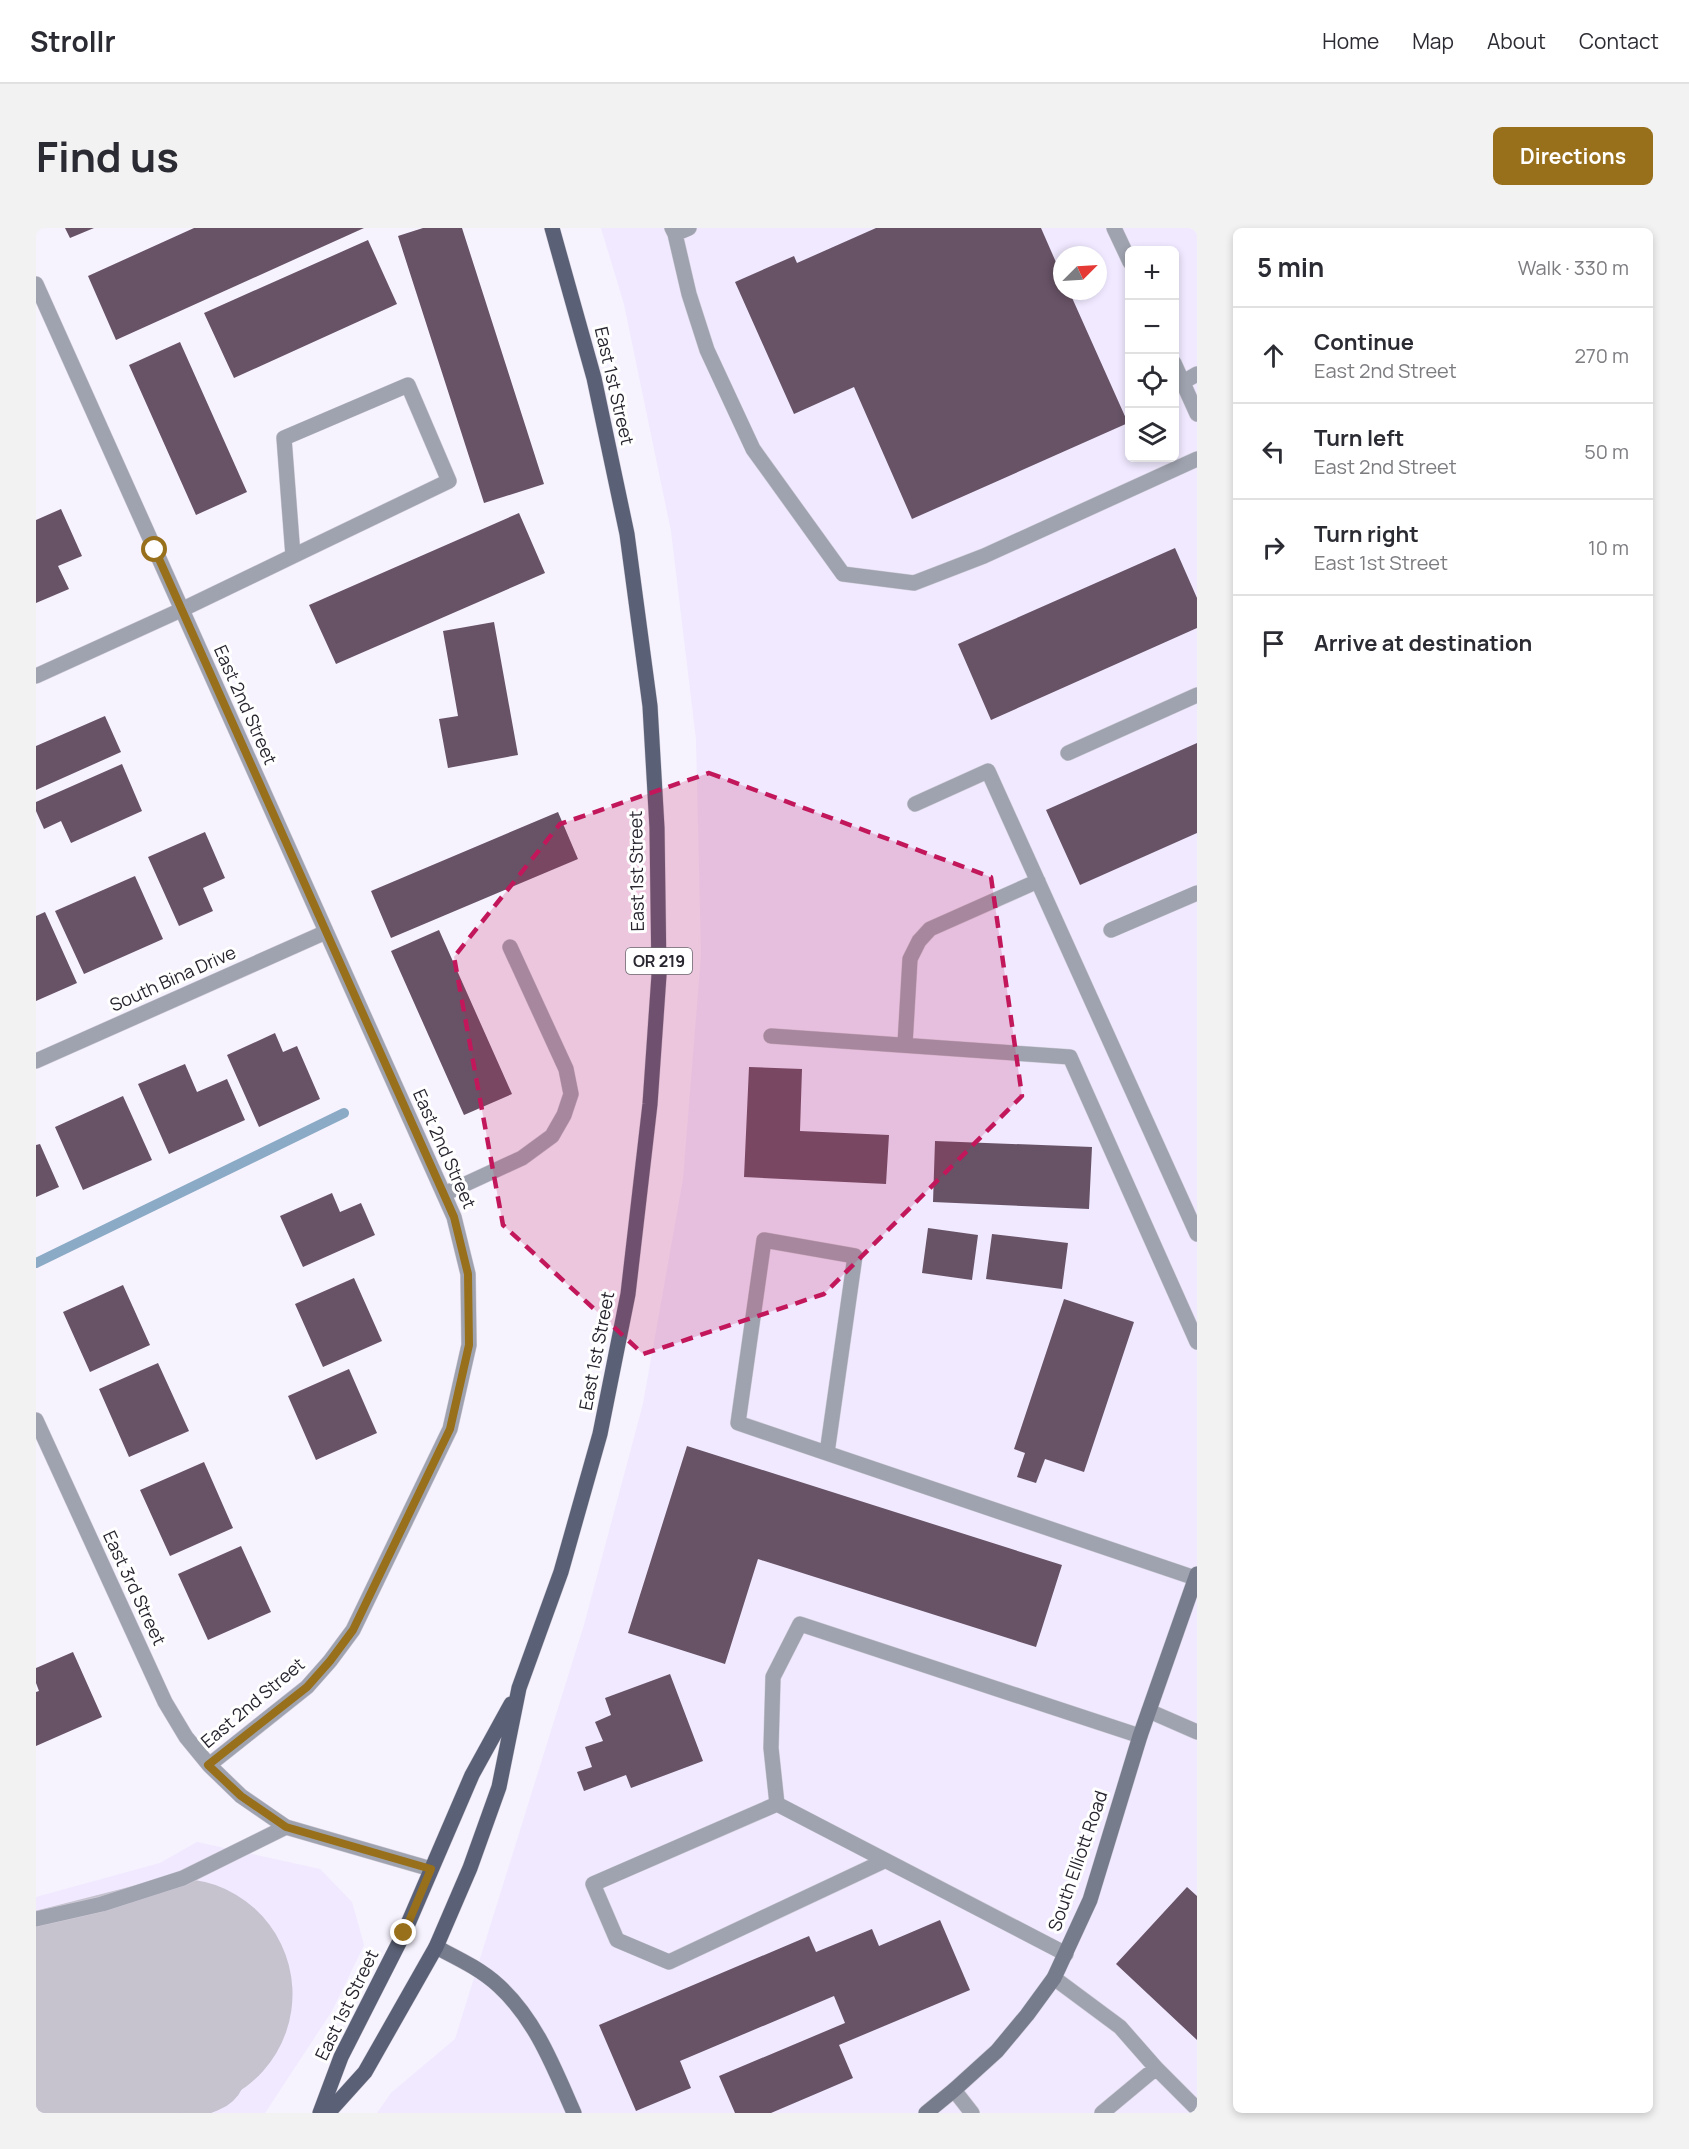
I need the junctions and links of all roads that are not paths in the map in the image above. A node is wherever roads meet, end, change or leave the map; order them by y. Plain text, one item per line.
1 (552, 228) edge
2 (1114, 228) edge
3 (679, 230) edge
4 (1125, 251) edge
5 (36, 286) edge
6 (1179, 374) edge
7 (1197, 374) edge
8 (1183, 382) junction
9 (1197, 414) edge
10 (1197, 459) edge
11 (293, 556) junction
12 (182, 610) junction
13 (36, 676) edge
14 (1197, 695) edge
15 (1068, 753) dead end
16 (915, 804) dead end
17 (1038, 881) junction
18 (1197, 893) edge
19 (1110, 930) dead end
20 (326, 932) junction
21 (510, 947) dead end
22 (771, 1036) dead end
23 (905, 1044) junction
24 (36, 1061) edge
25 (444, 1194) junction
26 (1197, 1234) edge
27 (1197, 1342) edge
28 (36, 1420) edge
29 (827, 1453) junction
30 (1196, 1576) edge
31 (519, 1688) junction
32 (1149, 1711) junction
33 (1197, 1732) edge
34 (1140, 1736) junction
35 (208, 1765) junction
36 (777, 1804) junction
37 (286, 1827) junction
38 (884, 1861) junction
39 (431, 1869) junction
40 (36, 1919) edge
41 (436, 1947) junction
42 (1066, 1954) junction
43 (1054, 1978) junction
44 (1156, 2068) junction
45 (954, 2090) junction
46 (1197, 2109) edge
47 (320, 2113) edge
48 (328, 2113) edge
49 (574, 2113) edge
50 (926, 2113) edge
51 (972, 2113) edge
52 (1102, 2113) edge

1 - 31 main road, East 1st Street / OR 219
2 - 4 street
3 - 10 street
5 - 12 street, East 2nd Street
6 - 8 street
7 - 8 street
8 - 9 street
11 - 11 street
11 - 12 street
12 - 13 street
12 - 20 street, East 2nd Street
14 - 15 street
16 - 17 street
17 - 23 street
17 - 26 street
18 - 19 street
20 - 24 street, South Bina Drive
20 - 25 street, East 2nd Street
21 - 25 street
22 - 23 street
23 - 27 street
25 - 35 street, East 2nd Street
28 - 35 street, East 3rd Street
29 - 29 street
29 - 30 street
30 - 32 street, South Elliott Road
31 - 39 main road, East 1st Street / OR 219
31 - 41 main road, East 1st Street / OR 219
32 - 33 street
32 - 34 street, South Elliott Road
34 - 36 street
34 - 42 street, South Elliott Road
35 - 37 street, East 2nd Street
36 - 38 street
36 - 38 street
37 - 39 street, East 2nd Street
37 - 40 street
38 - 42 street
39 - 47 main road, East 1st Street / OR 219
41 - 48 main road, East 1st Street / OR 219
41 - 49 street
42 - 43 street, South Elliott Road
43 - 44 street
43 - 45 street, South Elliott Road
44 - 46 street
44 - 52 street
45 - 50 street, South Elliott Road
45 - 51 street

